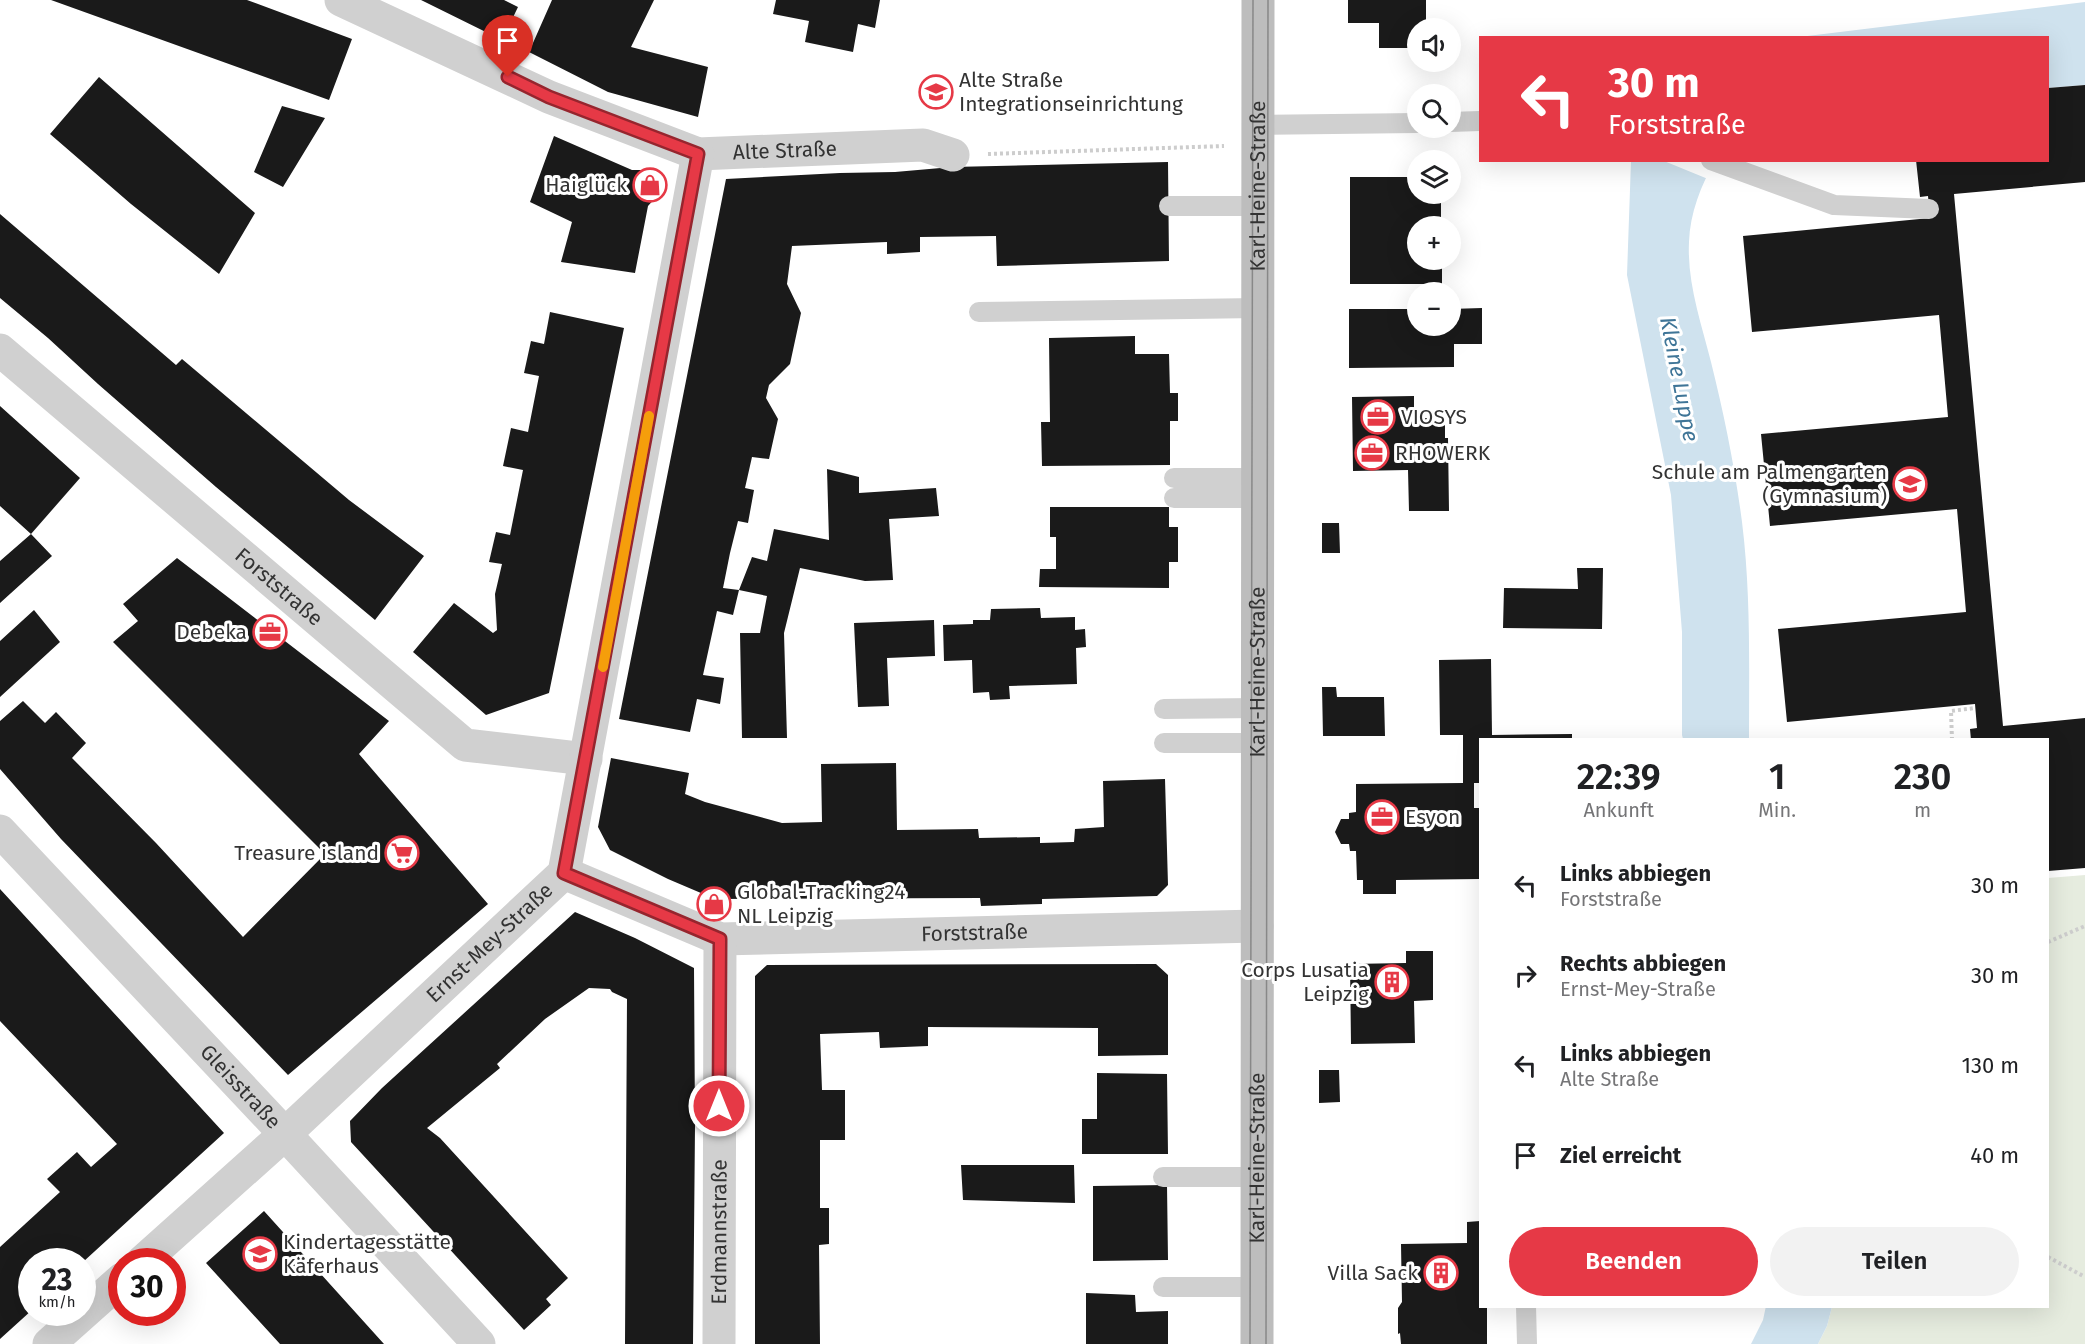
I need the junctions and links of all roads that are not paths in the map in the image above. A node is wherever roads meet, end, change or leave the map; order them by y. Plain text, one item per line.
1 (341, 0) edge
2 (1258, 0) edge
3 (1479, 121) edge
4 (1461, 122) edge
5 (1407, 124) edge
6 (1257, 135) junction
7 (698, 154) junction
8 (953, 156) road end
9 (1716, 163) edge
10 (1169, 206) dead end
11 (1257, 206) junction
12 (1929, 209) dead end
13 (1258, 308) junction
14 (978, 312) dead end
15 (0, 350) edge
16 (1174, 488) dead end
17 (1257, 488) junction
18 (1257, 708) junction
19 (1164, 709) dead end
20 (1164, 743) dead end
21 (1257, 743) junction
22 (586, 759) junction
23 (0, 831) edge
24 (564, 873) junction
25 (1257, 926) junction
26 (720, 939) junction
27 (285, 1134) junction
28 (1163, 1177) dead end
29 (1257, 1177) junction
30 (158, 1248) edge
31 (1163, 1287) dead end
32 (1257, 1287) junction
33 (108, 1292) edge
34 (1526, 1308) edge
35 (49, 1344) edge
36 (479, 1344) edge
37 (719, 1344) edge
38 (1257, 1344) edge
39 (1527, 1344) edge

1 - 7 street, Alte Straße
2 - 6 main road, Karl-Heine-Straße
3 - 4 lane
5 - 6 lane
6 - 11 main road, Karl-Heine-Straße
7 - 8 street, Alte Straße
7 - 22 street, Ernst-Mey-Straße
9 - 12 lane
10 - 11 lane
11 - 13 main road, Karl-Heine-Straße
13 - 14 lane
13 - 17 main road, Karl-Heine-Straße
15 - 22 street, Forststraße
16 - 17 lane
17 - 18 main road, Karl-Heine-Straße
18 - 19 lane
18 - 21 main road, Karl-Heine-Straße
20 - 21 lane
21 - 25 main road, Karl-Heine-Straße
22 - 24 street, Ernst-Mey-Straße
23 - 27 street, Gleisstraße
24 - 26 street, Forststraße
24 - 27 street, Ernst-Mey-Straße
25 - 26 street, Forststraße
25 - 29 main road, Karl-Heine-Straße
26 - 37 street, Erdmannstraße
27 - 30 street, Ernst-Mey-Straße
27 - 36 street, Gleisstraße
28 - 29 lane
29 - 32 main road, Karl-Heine-Straße
31 - 32 lane
32 - 38 main road, Karl-Heine-Straße
33 - 35 street
34 - 39 lane

